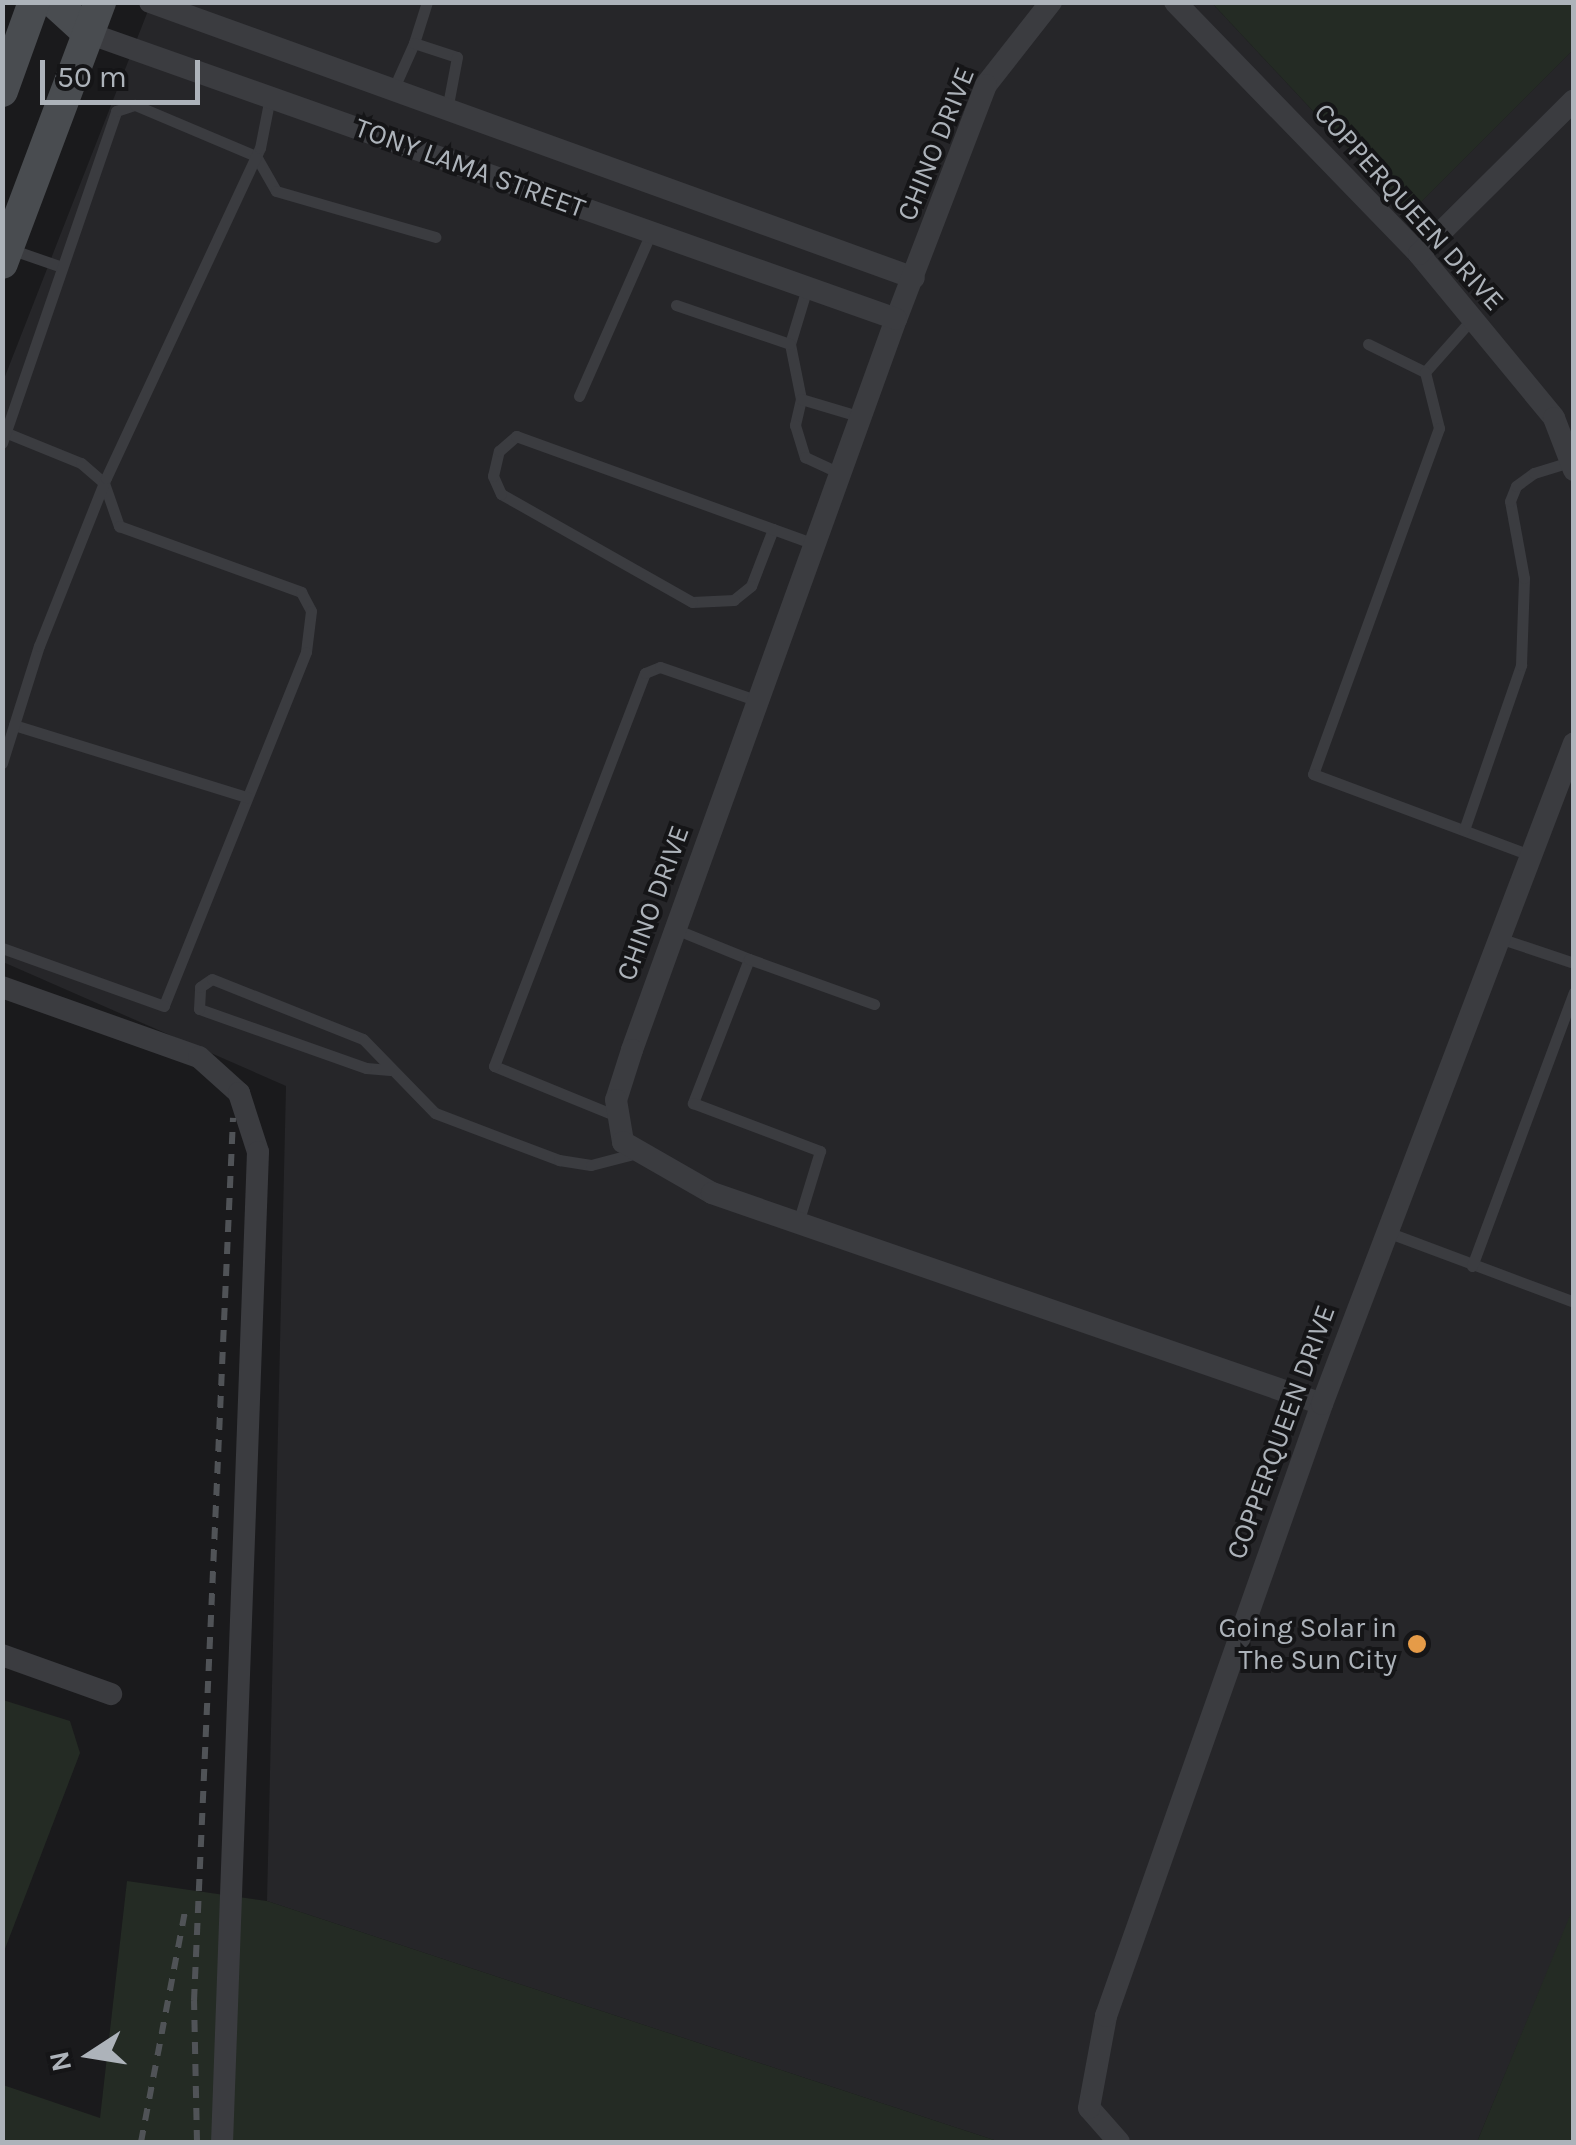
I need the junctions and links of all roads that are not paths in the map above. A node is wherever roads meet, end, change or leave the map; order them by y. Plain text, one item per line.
1 (34, 2) edge
2 (54, 2) edge
3 (150, 2) edge
4 (428, 2) edge
5 (1050, 2) edge
6 (1175, 2) edge
7 (94, 18) edge
8 (414, 43) junction
9 (394, 90) junction
10 (2, 91) edge
11 (270, 98) junction
12 (1574, 100) edge
13 (447, 110) junction
14 (256, 156) junction
15 (651, 232) junction
16 (436, 237) dead end
17 (1418, 254) junction
18 (5, 255) edge
19 (62, 267) junction
20 (914, 278) junction
21 (807, 288) junction
22 (676, 305) dead end
23 (896, 319) junction
24 (1471, 320) junction
25 (790, 344) junction
26 (1368, 344) dead end
27 (1425, 372) junction
28 (579, 396) dead end
29 (801, 399) junction
30 (861, 417) junction
31 (4, 435) edge
32 (1572, 466) edge
33 (840, 473) junction
34 (104, 483) junction
35 (773, 529) junction
36 (815, 544) junction
37 (758, 701) junction
38 (14, 725) junction
39 (1574, 742) edge
40 (2, 762) edge
41 (247, 797) junction
42 (1464, 830) junction
43 (1530, 855) junction
44 (676, 930) junction
45 (1499, 938) junction
46 (2, 948) edge
47 (749, 960) junction
48 (1574, 963) edge
49 (2, 988) edge
50 (1574, 992) edge
51 (874, 1004) dead end
52 (390, 1070) junction
53 (618, 1117) junction
54 (641, 1152) junction
55 (798, 1223) junction
56 (1387, 1232) junction
57 (1472, 1266) junction
58 (1574, 1302) edge
59 (1322, 1404) junction
60 (2, 1655) edge
61 (112, 1694) dead end
62 (222, 2142) edge
63 (1118, 2142) edge

1 - 10 main road
2 - 7 main road, TONY LAMA STREET
3 - 9 street, TONY LAMA STREET
4 - 8 lane
5 - 20 street, CHINO DRIVE
6 - 17 street, COPPERQUEEN DRIVE
7 - 11 street, TONY LAMA STREET
7 - 18 main road
8 - 9 lane
8 - 13 lane
9 - 13 street, TONY LAMA STREET
11 - 14 lane
11 - 15 street, TONY LAMA STREET
12 - 17 street
13 - 20 street, TONY LAMA STREET
14 - 16 lane
14 - 19 lane
14 - 34 lane
15 - 21 street, TONY LAMA STREET
15 - 28 lane
17 - 24 street, COPPERQUEEN DRIVE
18 - 19 lane
19 - 31 lane
20 - 23 street, CHINO DRIVE
21 - 23 street, TONY LAMA STREET
21 - 25 lane
22 - 25 lane
23 - 30 street, CHINO DRIVE
24 - 27 lane
24 - 32 street, COPPERQUEEN DRIVE
25 - 29 lane
26 - 27 lane
27 - 42 lane
29 - 30 lane
29 - 33 lane
30 - 33 street, CHINO DRIVE
31 - 34 lane
32 - 42 lane
33 - 36 street, CHINO DRIVE
34 - 38 lane
34 - 41 lane
35 - 35 lane
35 - 36 lane
36 - 37 street, CHINO DRIVE
37 - 44 street, CHINO DRIVE
37 - 53 lane
38 - 40 lane
38 - 41 lane
39 - 43 street, COPPERQUEEN DRIVE
41 - 46 lane
42 - 43 lane
43 - 45 street, COPPERQUEEN DRIVE
44 - 47 lane
44 - 53 street, CHINO DRIVE
45 - 48 lane
45 - 56 street, COPPERQUEEN DRIVE
47 - 51 lane
47 - 55 lane
49 - 62 street
50 - 57 lane
52 - 52 lane
52 - 54 lane
53 - 54 street
54 - 55 street
55 - 59 street
56 - 57 lane
56 - 59 street, COPPERQUEEN DRIVE
57 - 58 lane
59 - 63 street, COPPERQUEEN DRIVE
60 - 61 street

